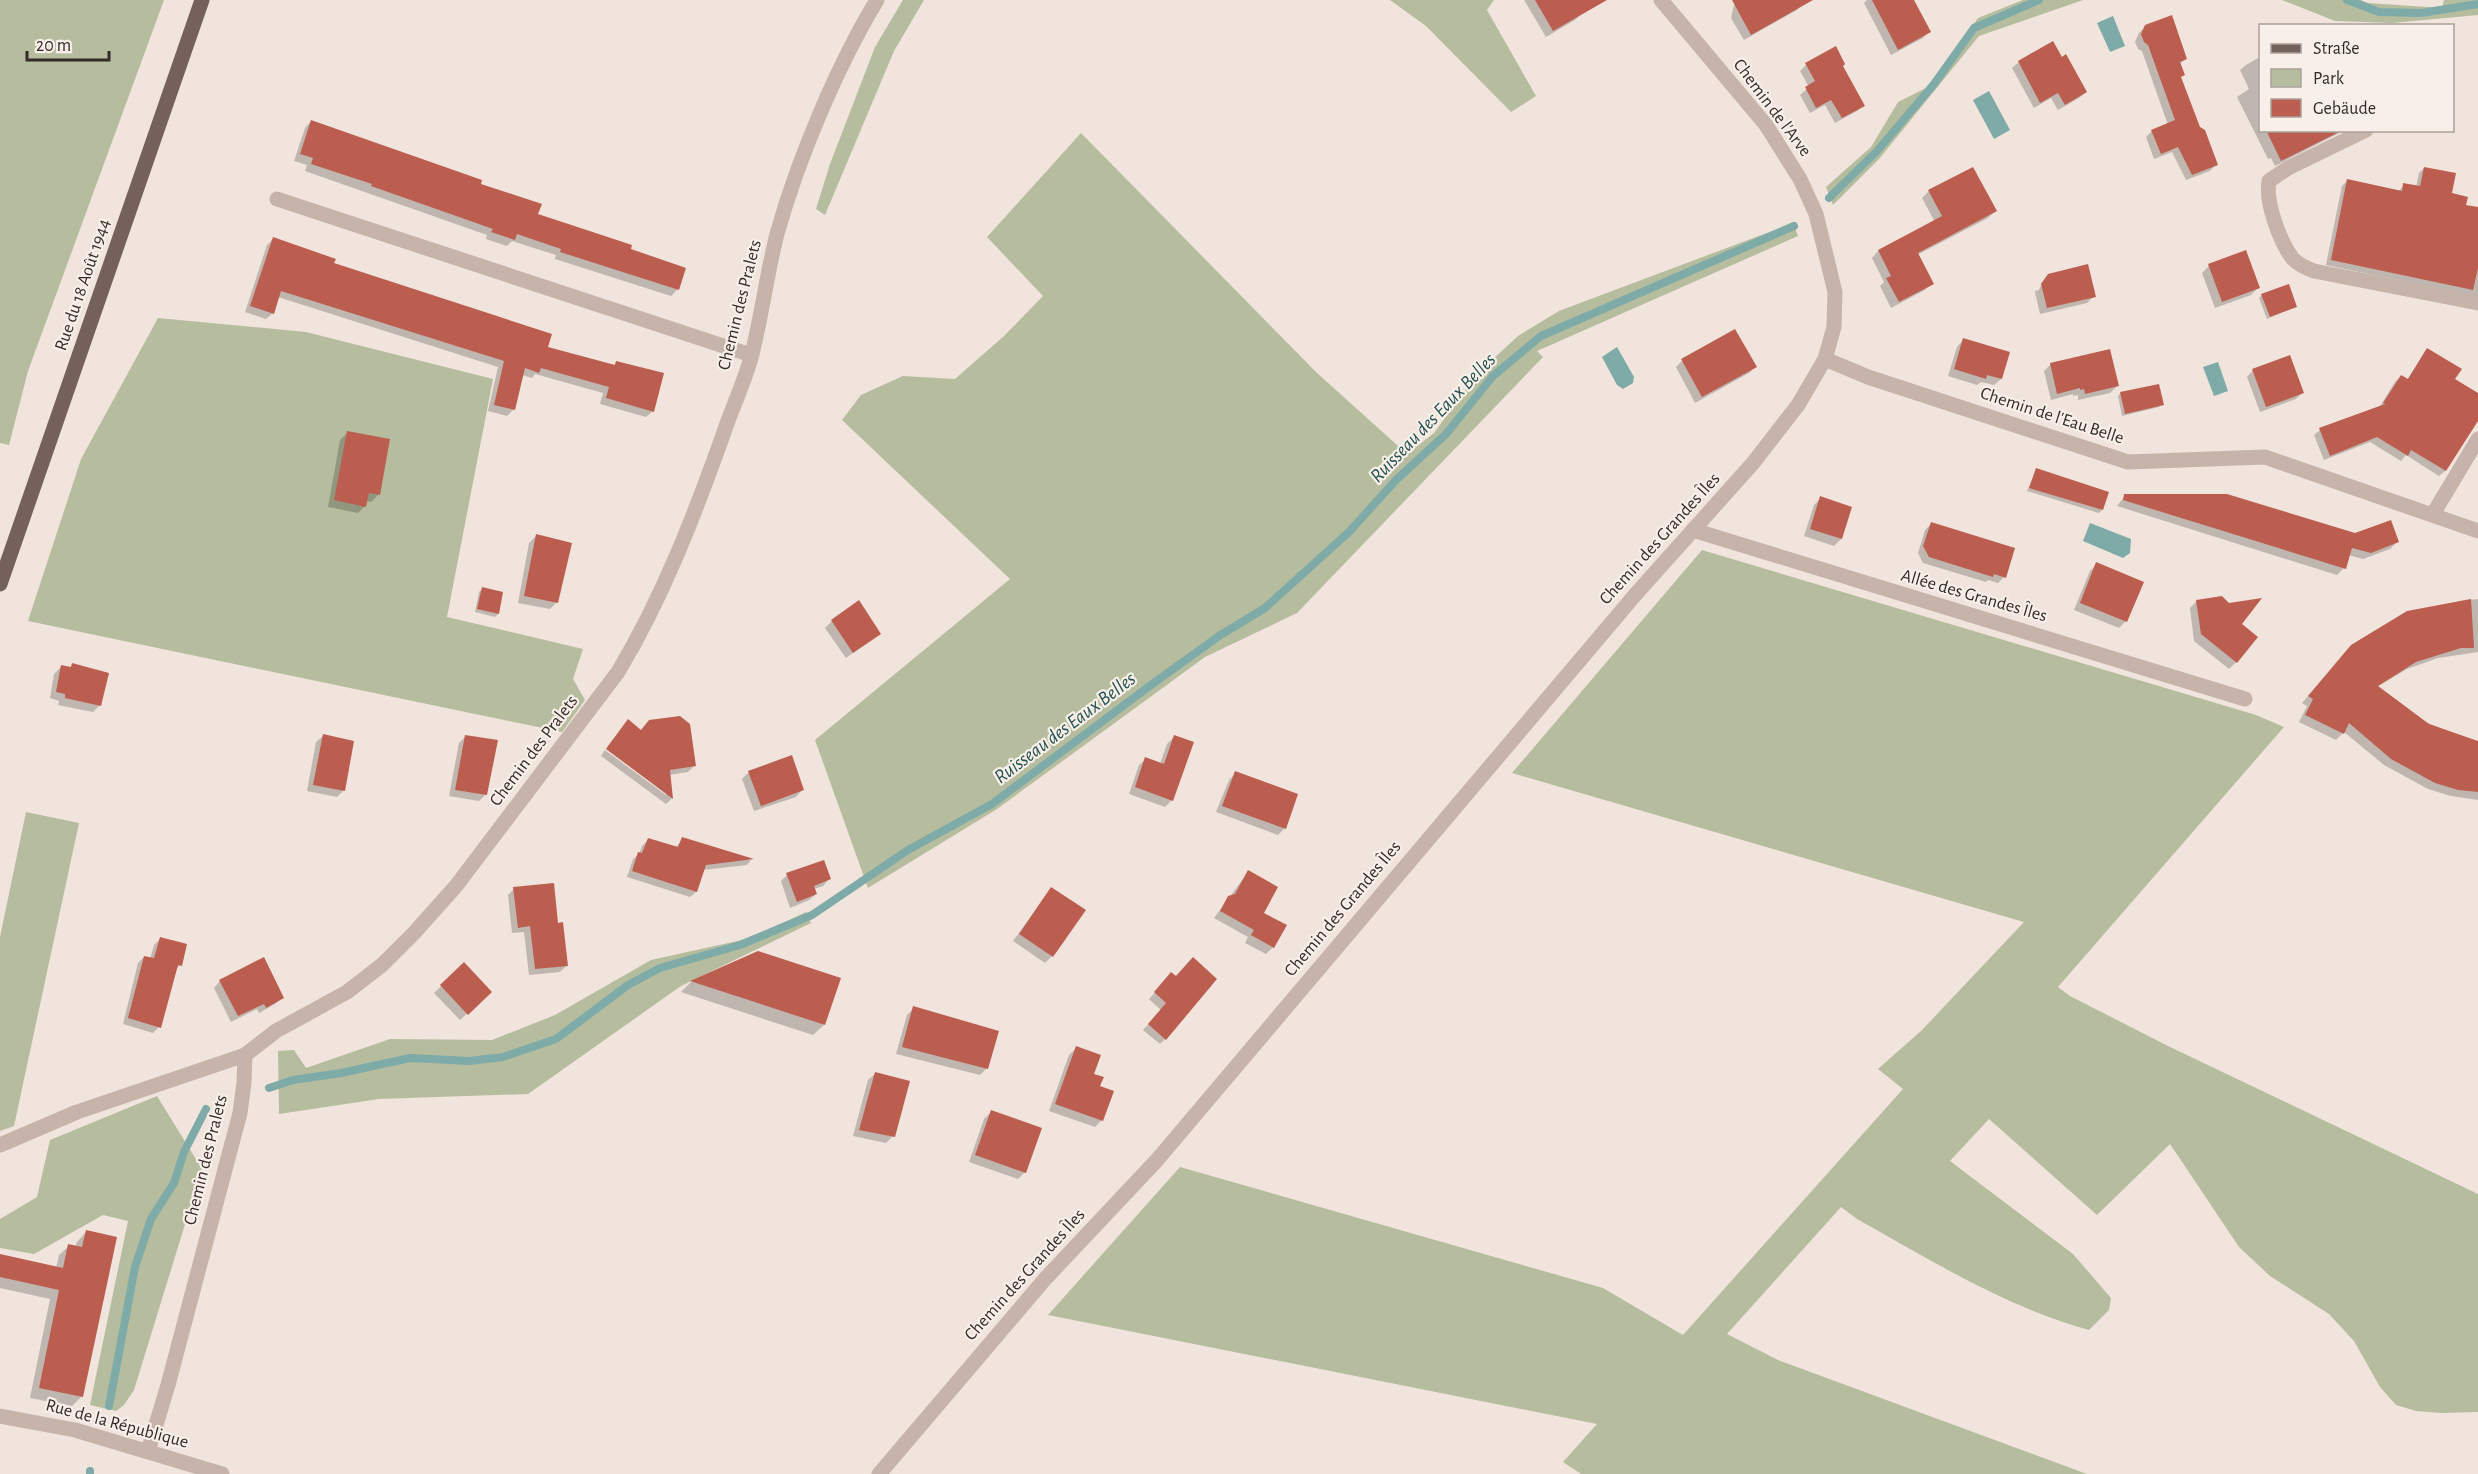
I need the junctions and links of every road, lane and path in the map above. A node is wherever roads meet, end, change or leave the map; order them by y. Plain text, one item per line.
1 (202, 0) edge
2 (877, 0) edge
3 (1661, 0) edge
4 (2362, 132) edge
5 (277, 199) dead end
6 (2478, 303) edge
7 (751, 355) junction
8 (1825, 359) junction
9 (2478, 439) edge
10 (2433, 514) junction
11 (1693, 530) junction
12 (2478, 531) edge
13 (0, 584) edge
14 (2245, 699) dead end
15 (245, 1054) junction
16 (0, 1145) edge
17 (0, 1416) edge
18 (148, 1451) junction
19 (222, 1474) edge
20 (879, 1474) edge

1 - 13 main road, Rue du 18 Août 1944
2 - 7 street, Chemin des Pralets
3 - 8 street, Chemin de l'Arve
4 - 6 street
5 - 7 street
7 - 15 street, Chemin des Pralets
8 - 10 street, Chemin de l'Eau Belle
8 - 11 street, Chemin des Grandes Îles
9 - 10 street
10 - 12 street, Chemin de l'Eau Belle
11 - 14 street, Allée des Grandes Îles
11 - 20 street, Chemin des Grandes Îles
15 - 16 street
15 - 18 street, Chemin des Pralets
17 - 18 street, Rue de la République
18 - 19 street, Rue de la République

